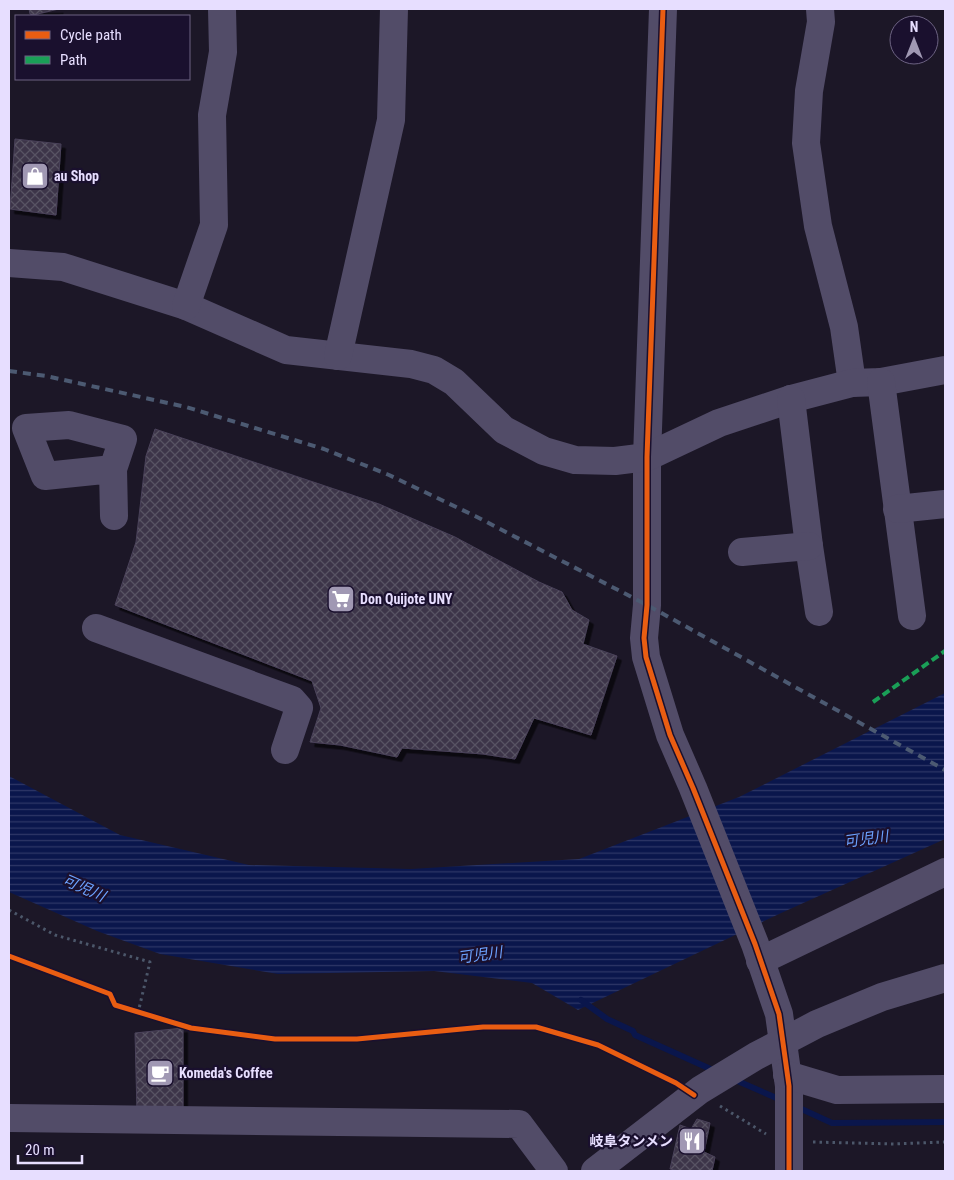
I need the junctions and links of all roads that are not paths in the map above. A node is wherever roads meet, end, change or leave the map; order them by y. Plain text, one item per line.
1 (222, 9) edge
2 (394, 9) edge
3 (663, 9) edge
4 (820, 9) edge
5 (9, 263) edge
6 (186, 306) junction
7 (338, 356) junction
8 (945, 370) edge
9 (881, 382) junction
10 (852, 383) junction
11 (791, 399) junction
12 (646, 457) junction
13 (113, 469) dead end
14 (945, 504) edge
15 (897, 509) junction
16 (114, 516) dead end
17 (809, 546) junction
18 (742, 552) dead end
19 (819, 612) dead end
20 (912, 616) dead end
21 (96, 628) dead end
22 (285, 750) dead end
23 (945, 872) edge
24 (758, 952) junction
25 (945, 978) edge
26 (783, 1042) junction
27 (788, 1080) junction
28 (945, 1089) edge
29 (9, 1118) edge
30 (554, 1171) edge
31 (595, 1171) edge
32 (789, 1171) edge

1 - 6 street
2 - 7 street
3 - 12 street
4 - 10 street
5 - 6 street
6 - 7 street
7 - 12 street
8 - 9 street
9 - 10 street
9 - 15 street
10 - 11 street
11 - 12 street
11 - 17 street
12 - 24 street
13 - 16 street
14 - 15 street
15 - 20 street
17 - 18 street
17 - 19 street
21 - 22 street
23 - 24 street
24 - 26 street
25 - 26 street
26 - 27 street
26 - 31 street
27 - 28 street
27 - 32 street
29 - 30 street

